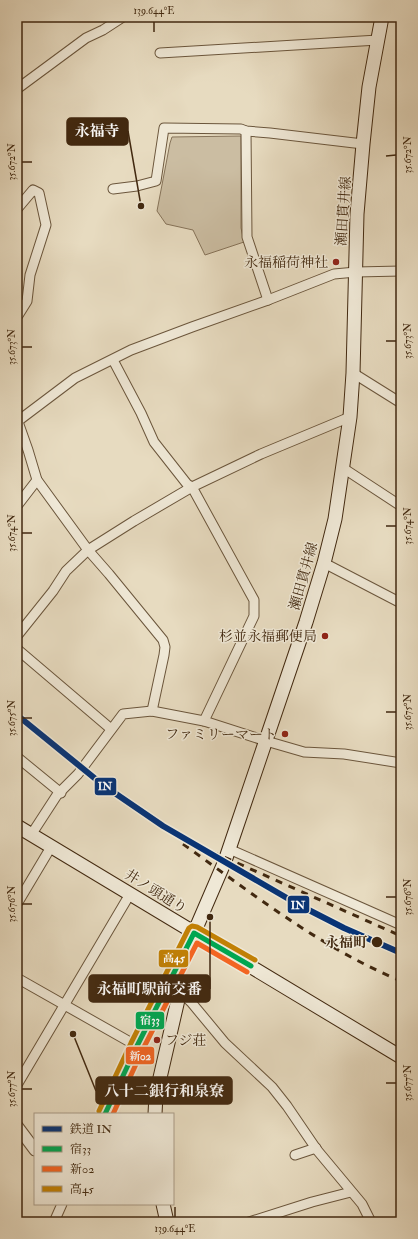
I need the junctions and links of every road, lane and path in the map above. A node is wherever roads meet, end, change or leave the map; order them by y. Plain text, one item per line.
1 (103, 17) edge
2 (123, 17) edge
3 (382, 17) edge
4 (108, 26) junction
5 (378, 40) junction
6 (160, 53) dead end
7 (17, 89) edge
8 (246, 131) junction
9 (363, 144) junction
10 (114, 189) dead end
11 (17, 209) edge
12 (401, 271) edge
13 (356, 272) junction
14 (268, 300) junction
15 (20, 305) edge
16 (17, 317) edge
17 (113, 360) junction
18 (353, 374) junction
19 (401, 403) edge
20 (350, 417) junction
21 (17, 420) edge
22 (343, 468) junction
23 (37, 480) junction
24 (192, 487) junction
25 (17, 506) edge
26 (401, 506) edge
27 (88, 550) junction
28 (324, 563) junction
29 (401, 603) edge
30 (17, 636) edge
31 (17, 649) edge
32 (152, 711) junction
33 (204, 721) junction
34 (111, 729) junction
35 (266, 742) junction
36 (17, 757) edge
37 (401, 763) edge
38 (61, 792) junction
39 (17, 826) edge
40 (31, 835) junction
41 (51, 847) junction
42 (229, 849) junction
43 (130, 894) junction
44 (17, 904) edge
45 (401, 925) edge
46 (194, 933) junction
47 (17, 978) edge
48 (169, 982) junction
49 (180, 991) junction
50 (64, 1005) junction
51 (137, 1046) junction
52 (401, 1057) edge
53 (17, 1085) edge
54 (105, 1113) edge
55 (155, 1113) edge
56 (17, 1126) edge
57 (316, 1148) junction
58 (34, 1149) edge
59 (295, 1155) dead end
60 (352, 1192) junction
61 (62, 1205) edge
62 (163, 1205) edge
63 (54, 1222) edge
64 (167, 1222) edge
65 (249, 1222) edge
66 (371, 1222) edge

1 - 4 street
2 - 4 street
3 - 5 main road, 瀬田貫井線
4 - 7 street
5 - 6 street
5 - 9 main road, 瀬田貫井線
8 - 9 street
8 - 10 street
8 - 14 street
9 - 13 main road, 瀬田貫井線
11 - 15 street
12 - 13 street
13 - 14 street
13 - 18 main road, 瀬田貫井線
14 - 17 street
15 - 16 street
17 - 21 street
17 - 24 street
18 - 19 street
18 - 20 main road, 瀬田貫井線
20 - 22 main road, 瀬田貫井線
20 - 24 street
21 - 23 street
22 - 26 street
22 - 28 main road, 瀬田貫井線
23 - 25 street
23 - 27 street
24 - 27 street
24 - 33 street
27 - 30 street
27 - 32 street
28 - 29 street
28 - 35 main road, 瀬田貫井線
31 - 34 street
32 - 33 street
32 - 34 street
33 - 35 street
34 - 38 street
35 - 37 street
35 - 42 main road, 瀬田貫井線
36 - 38 street
38 - 40 street
39 - 40 main road, 井ノ頭通り
40 - 41 main road, 井ノ頭通り
41 - 43 main road, 井ノ頭通り
41 - 44 street
42 - 45 street
42 - 46 main road, 瀬田貫井線
43 - 46 main road, 井ノ頭通り
43 - 50 street
46 - 48 main road, 瀬田貫井線
46 - 52 main road, 井ノ頭通り
47 - 50 street
48 - 49 main road
48 - 51 street
49 - 55 main road
49 - 57 street
50 - 51 street
50 - 53 street
51 - 54 street
56 - 58 street
57 - 59 street
57 - 60 street
60 - 65 street
60 - 66 street
61 - 63 street
62 - 64 main road

